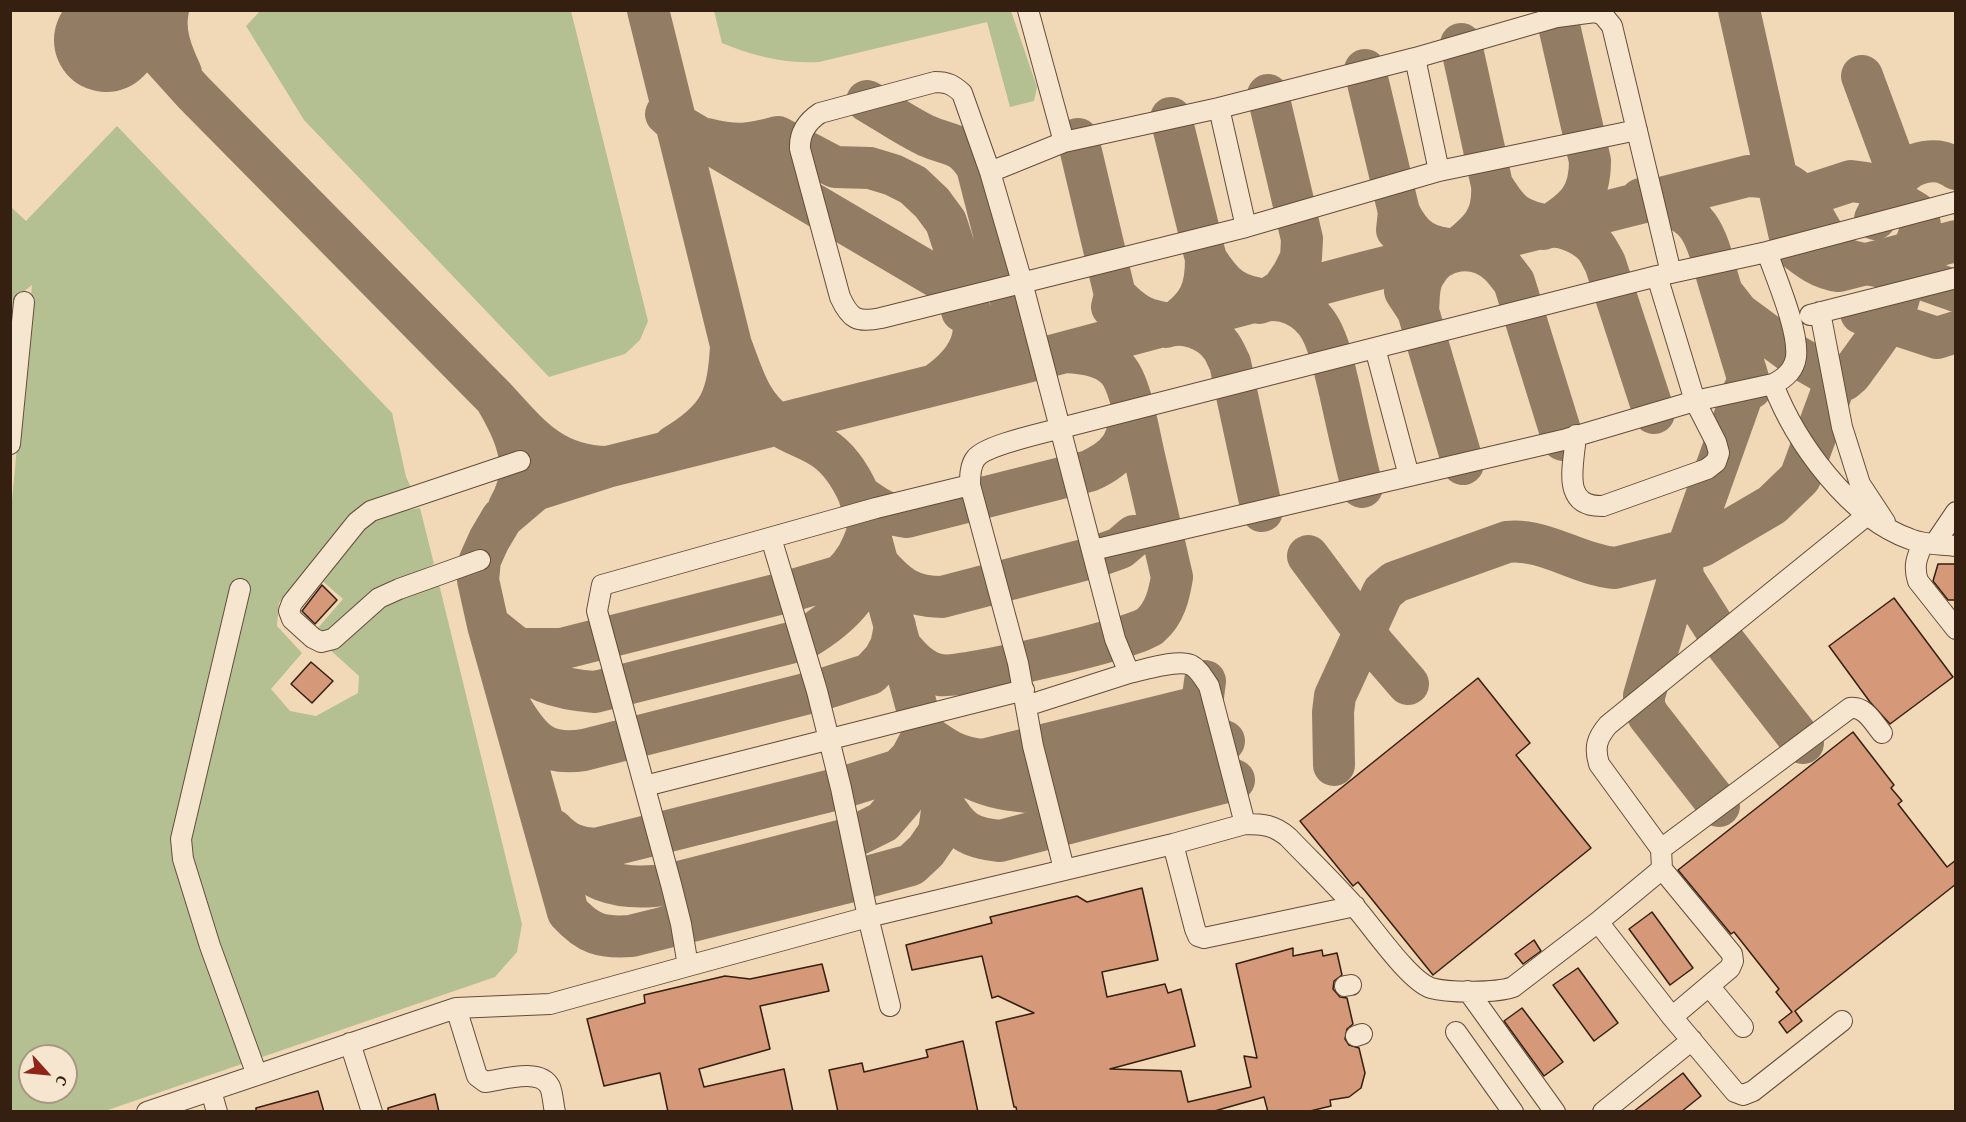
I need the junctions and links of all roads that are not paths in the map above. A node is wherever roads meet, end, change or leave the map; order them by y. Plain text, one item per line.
1 (1028, 10) edge
2 (1557, 14) edge
3 (1415, 58) junction
4 (1219, 108) junction
5 (1637, 129) junction
6 (1064, 142) junction
7 (1439, 171) junction
8 (990, 172) junction
9 (1956, 202) edge
10 (1246, 227) junction
11 (1767, 252) junction
12 (1664, 275) junction
13 (1956, 278) edge
14 (1022, 282) junction
15 (24, 302) dead end
16 (1820, 312) junction
17 (1791, 320) junction
18 (1375, 348) junction
19 (1773, 384) junction
20 (1695, 401) junction
21 (1061, 428) junction
22 (1576, 435) junction
23 (10, 444) edge
24 (520, 461) dead end
25 (1409, 476) junction
26 (969, 485) junction
27 (1956, 512) edge
28 (1866, 516) junction
29 (1890, 530) junction
30 (771, 538) junction
31 (1929, 543) junction
32 (1956, 546) edge
33 (1093, 550) junction
34 (480, 560) dead end
35 (240, 589) dead end
36 (1956, 629) edge
37 (1129, 673) junction
38 (1025, 698) junction
39 (1882, 733) dead end
40 (828, 740) junction
41 (645, 786) junction
42 (1245, 824) junction
43 (1173, 844) junction
44 (1661, 849) junction
45 (1064, 869) junction
46 (1662, 870) junction
47 (1355, 906) junction
48 (868, 917) junction
49 (1598, 922) junction
50 (688, 966) junction
51 (1709, 986) junction
52 (1468, 991) junction
53 (890, 1006) dead end
54 (456, 1008) junction
55 (1672, 1017) junction
56 (1842, 1021) dead end
57 (1743, 1026) dead end
58 (1456, 1032) dead end
59 (1692, 1040) junction
60 (350, 1043) junction
61 (257, 1075) junction
62 (211, 1091) junction
63 (147, 1112) edge
64 (217, 1112) edge
65 (372, 1112) edge
66 (555, 1112) edge
67 (1513, 1112) edge
68 (1555, 1112) edge
69 (1603, 1112) edge

1 - 6 street
2 - 3 street
2 - 5 street
3 - 4 street
3 - 7 street
4 - 6 street
4 - 10 street
5 - 7 street
5 - 12 street
6 - 8 street
7 - 10 street
8 - 14 street
8 - 14 street
9 - 11 street
10 - 14 street
11 - 12 street
11 - 17 street
12 - 18 street
12 - 20 street
13 - 16 street
14 - 21 street
15 - 23 street
16 - 17 street
16 - 29 street
17 - 19 street
18 - 21 street
18 - 25 street
19 - 20 street
19 - 28 street
20 - 22 street
20 - 22 street
21 - 26 street
21 - 33 street
22 - 25 street
24 - 34 street
25 - 33 street
26 - 30 street
26 - 38 street
27 - 31 street
28 - 29 street
28 - 44 street
29 - 31 street
30 - 40 street
30 - 41 street
31 - 32 street
31 - 36 street
33 - 37 street
35 - 61 street
37 - 38 street
37 - 42 street
38 - 40 street
38 - 45 street
39 - 44 street
40 - 41 street
40 - 48 street
41 - 50 street
42 - 43 street
42 - 47 street
43 - 45 street
43 - 47 street
44 - 46 street
45 - 48 street
46 - 49 street
46 - 51 street
47 - 52 street
48 - 50 street
48 - 53 street
49 - 52 street
49 - 55 street
50 - 54 street
51 - 55 street
51 - 57 street
52 - 68 street
54 - 60 street
54 - 66 street
55 - 59 street
56 - 59 street
58 - 67 street
59 - 69 street
60 - 61 street
60 - 65 street
61 - 62 street
62 - 63 street
62 - 64 street

